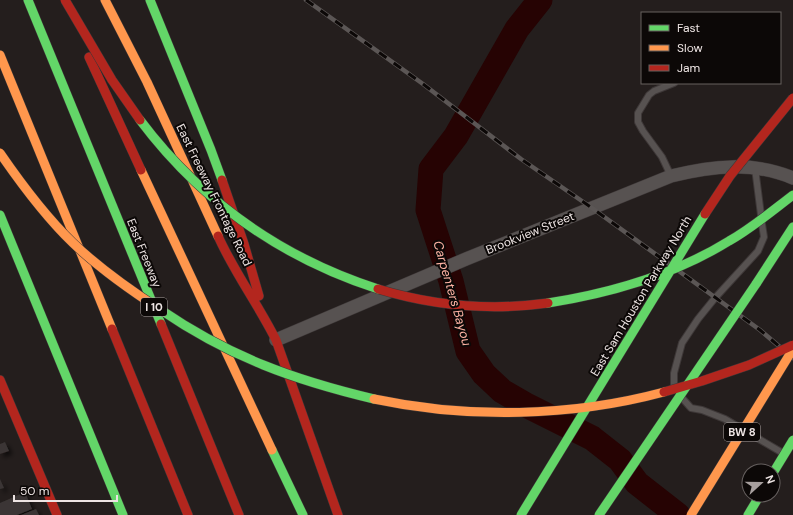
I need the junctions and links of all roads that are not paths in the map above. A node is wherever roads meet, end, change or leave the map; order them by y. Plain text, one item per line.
1 (28, 0) edge
2 (64, 0) edge
3 (105, 0) edge
4 (150, 0) edge
5 (0, 55) edge
6 (671, 84) edge
7 (793, 98) edge
8 (0, 153) edge
9 (755, 168) junction
10 (671, 176) junction
11 (793, 178) edge
12 (793, 195) edge
13 (0, 215) edge
14 (793, 227) edge
15 (264, 316) junction
16 (276, 340) junction
17 (793, 345) edge
18 (793, 349) edge
19 (0, 380) edge
20 (793, 440) edge
21 (793, 459) edge
22 (779, 463) edge
23 (755, 503) edge
24 (57, 515) edge
25 (123, 515) edge
26 (188, 515) edge
27 (239, 515) edge
28 (303, 515) edge
29 (338, 515) edge
30 (521, 515) edge
31 (599, 515) edge
32 (691, 515) edge
33 (748, 515) edge

1 - 27 main road, East Freeway / I 10
2 - 12 main road, bridge
2 - 28 main road, bridge
3 - 15 main road, East Freeway Frontage Road
4 - 15 main road
5 - 26 main road
6 - 10 lane
7 - 30 main road, East Sam Houston Parkway North, bridge
8 - 17 main road, bridge
9 - 10 street, Brookview Street
9 - 11 street, Brookview Street
9 - 21 lane
10 - 16 street, Brookview Street
13 - 25 main road
14 - 31 main road, bridge
15 - 16 main road, East Freeway Frontage Road
16 - 29 main road, East Freeway Frontage Road
18 - 32 main road, BW 8, bridge
19 - 24 main road
20 - 22 main road, bridge
23 - 33 main road

